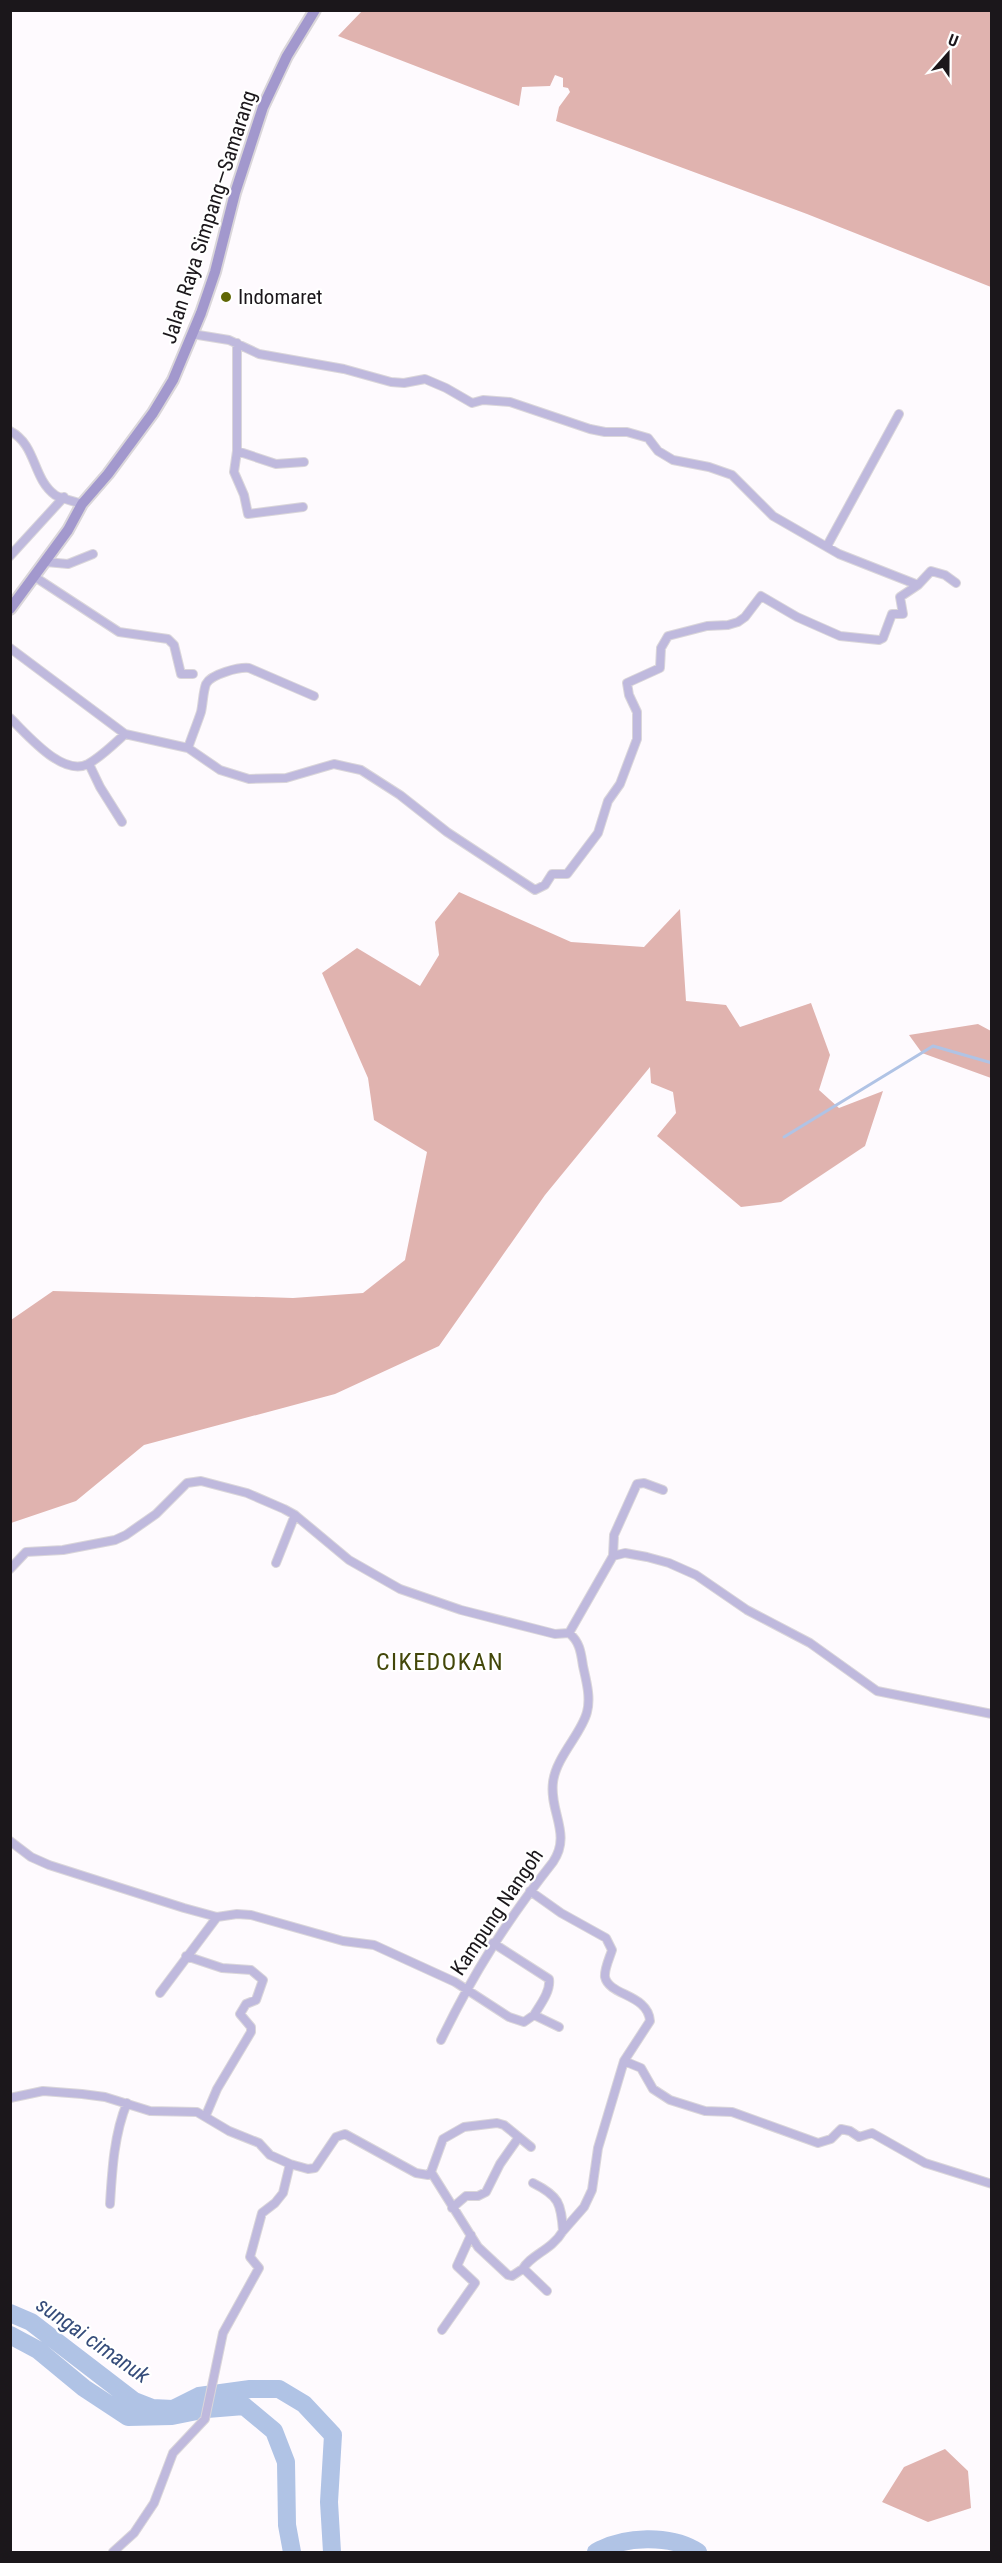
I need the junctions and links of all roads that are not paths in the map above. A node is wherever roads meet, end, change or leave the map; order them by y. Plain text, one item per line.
1 (315, 10) edge
2 (192, 334) junction
3 (237, 343) junction
4 (899, 414) dead end
5 (10, 431) edge
6 (237, 451) junction
7 (303, 462) dead end
8 (64, 497) junction
9 (82, 504) junction
10 (303, 507) dead end
11 (827, 546) junction
12 (93, 554) dead end
13 (10, 556) edge
14 (46, 562) junction
15 (35, 577) junction
16 (956, 583) dead end
17 (918, 585) junction
18 (10, 609) edge
19 (10, 648) edge
20 (193, 674) dead end
21 (314, 696) dead end
22 (10, 718) edge
23 (125, 734) junction
24 (188, 747) junction
25 (89, 764) junction
26 (122, 822) dead end
27 (663, 1491) dead end
28 (295, 1515) junction
29 (614, 1556) junction
30 (276, 1563) dead end
31 (10, 1569) edge
32 (569, 1633) junction
33 (992, 1714) edge
34 (10, 1841) edge
35 (530, 1891) junction
36 (217, 1917) junction
37 (493, 1943) junction
38 (186, 1956) junction
39 (466, 1989) junction
40 (160, 1993) dead end
41 (534, 2015) junction
42 (559, 2027) dead end
43 (441, 2040) dead end
44 (624, 2061) junction
45 (10, 2098) edge
46 (127, 2103) junction
47 (206, 2115) junction
48 (519, 2137) junction
49 (531, 2147) dead end
50 (290, 2164) junction
51 (431, 2172) junction
52 (533, 2183) dead end
53 (992, 2184) edge
54 (110, 2204) dead end
55 (452, 2208) junction
56 (563, 2231) junction
57 (471, 2235) junction
58 (522, 2270) junction
59 (547, 2291) dead end
60 (442, 2330) dead end
61 (112, 2553) edge

1 - 2 main road, Jalan Raya Simpang—Samarang
2 - 3 street
2 - 9 main road, Jalan Raya Simpang—Samarang
3 - 6 street
3 - 11 street
4 - 11 street
5 - 8 street
6 - 7 street
6 - 10 street
8 - 9 street
8 - 13 street
9 - 14 main road, Jalan Raya Simpang—Samarang
11 - 17 street
12 - 14 street
14 - 15 main road, Jalan Raya Simpang—Samarang
15 - 18 main road, Jalan Raya Simpang—Samarang
15 - 20 street
16 - 17 street
17 - 24 street
19 - 23 street
21 - 24 street
22 - 25 street
23 - 24 street
23 - 25 street
25 - 26 street
27 - 29 street
28 - 30 street
28 - 31 street
28 - 32 street
29 - 32 street
29 - 33 street
32 - 35 street, Kampung Nangoh
34 - 36 street
35 - 37 street, Kampung Nangoh
35 - 44 street
36 - 38 street
36 - 39 street
37 - 39 street, Kampung Nangoh
37 - 41 street
38 - 40 street
38 - 47 street
39 - 41 street
39 - 43 street, Kampung Nangoh
41 - 42 street
44 - 53 street
44 - 56 street
45 - 46 street
46 - 47 street
46 - 54 street
47 - 50 street
48 - 49 street
48 - 51 street
48 - 55 street
50 - 51 street
50 - 61 street
51 - 55 street
52 - 56 street
55 - 57 street
56 - 58 street
57 - 58 street
57 - 60 street
58 - 59 street

